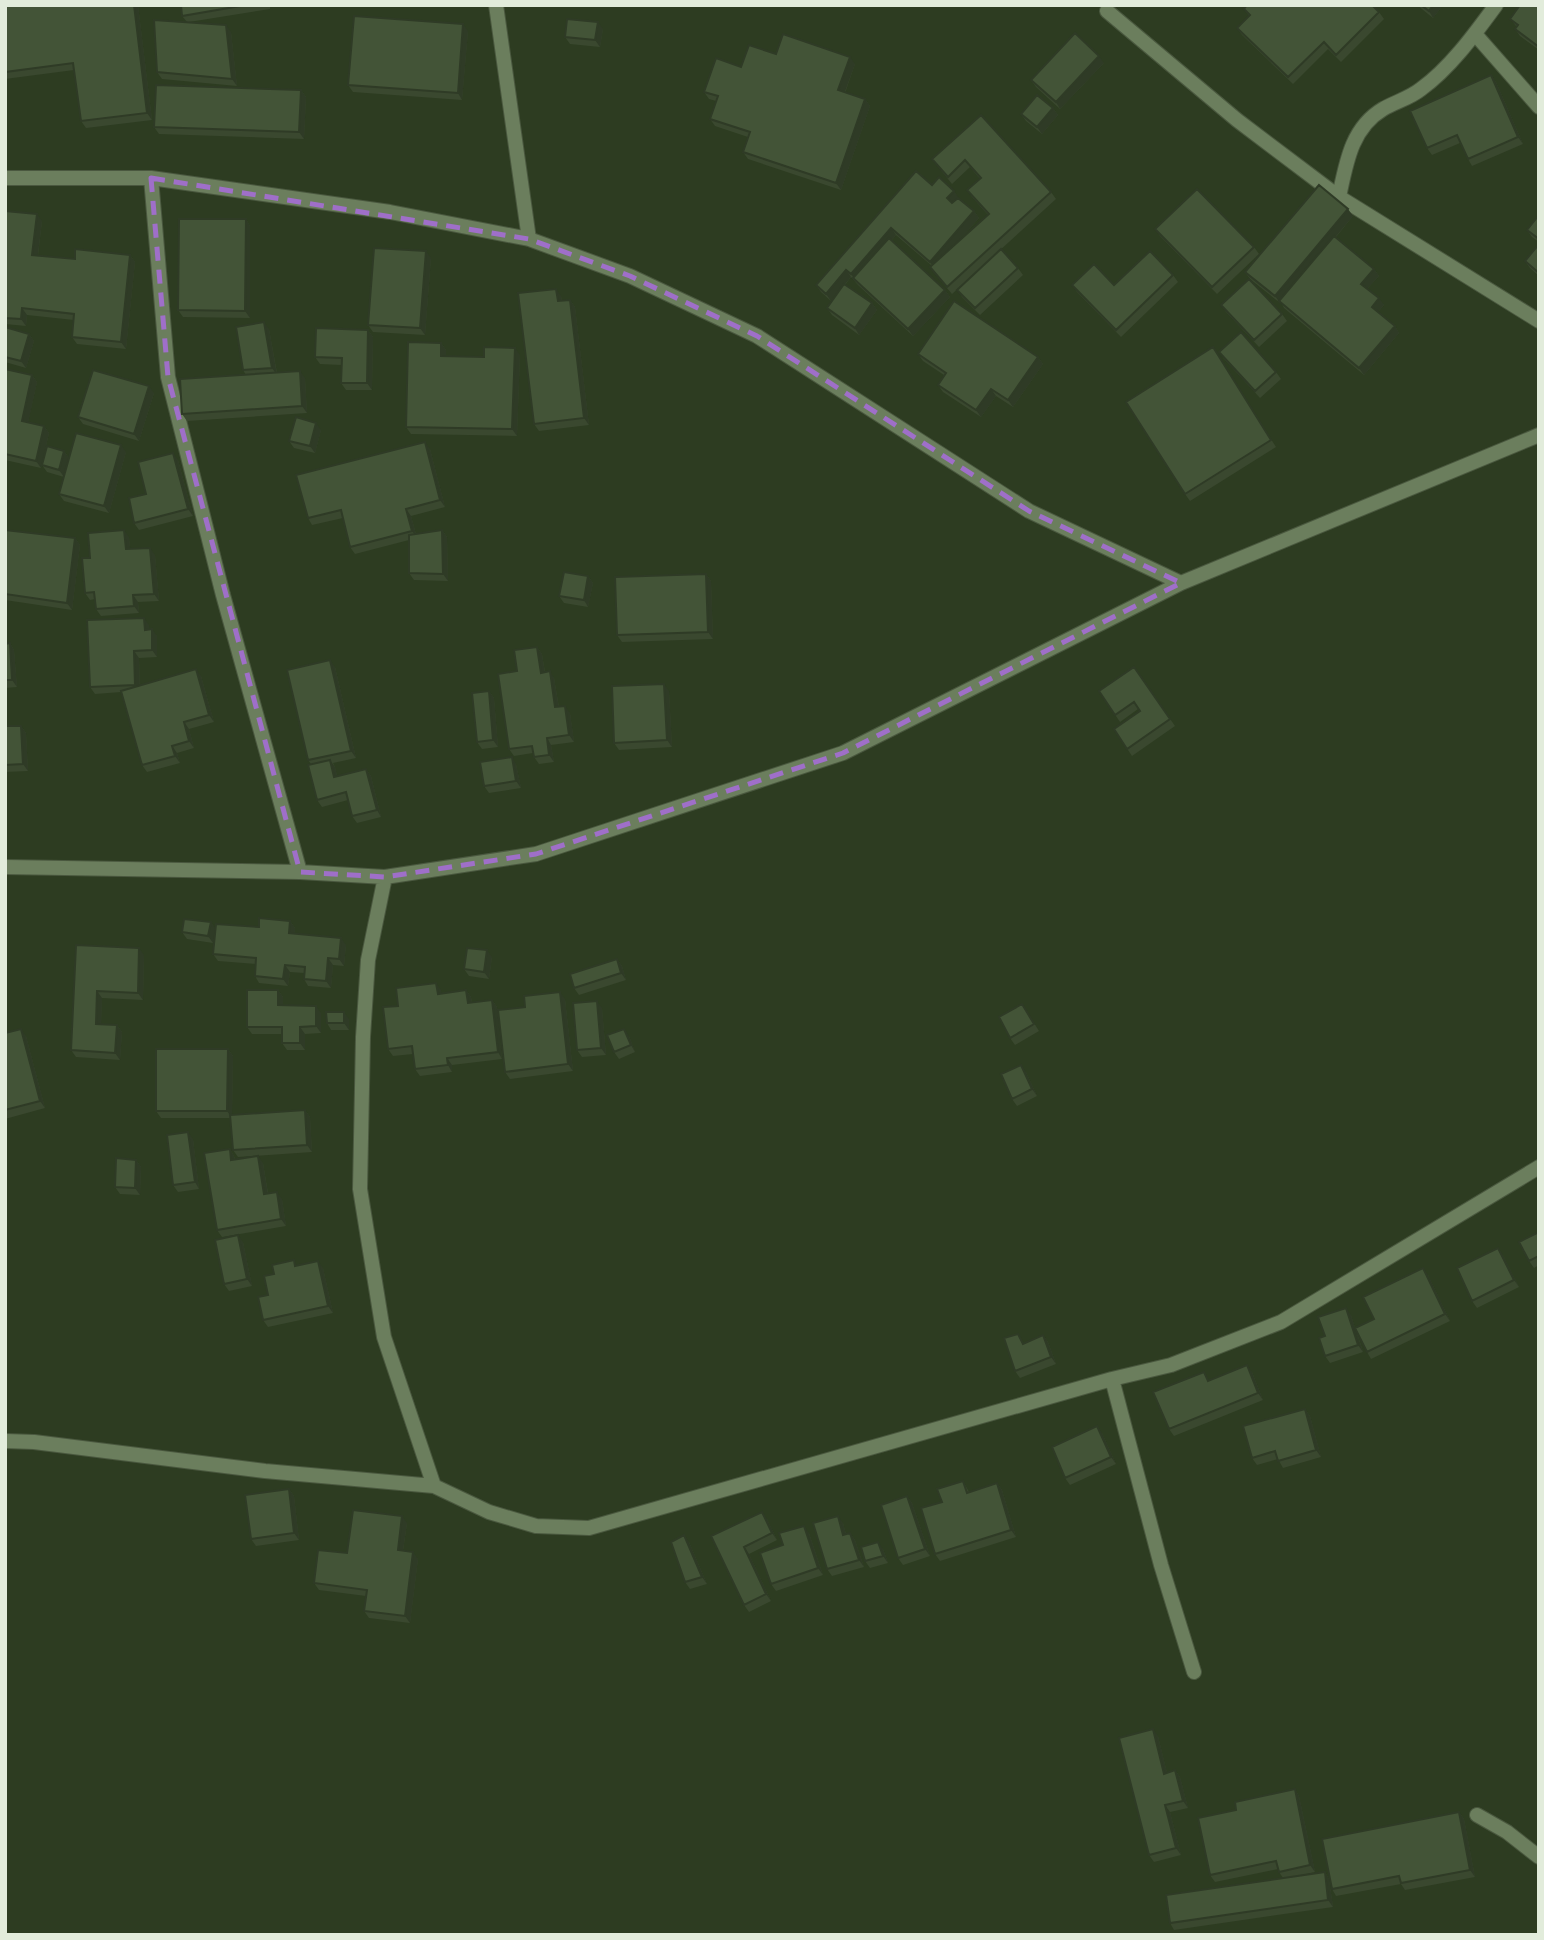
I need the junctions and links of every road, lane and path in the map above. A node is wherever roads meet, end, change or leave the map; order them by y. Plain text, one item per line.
1 (496, 5) edge
2 (1496, 5) edge
3 (1107, 11) dead end
4 (1475, 34) junction
5 (1539, 107) edge
6 (5, 178) edge
7 (151, 178) junction
8 (1339, 197) junction
9 (529, 239) junction
10 (1539, 321) edge
11 (1539, 435) edge
12 (1181, 583) junction
13 (5, 867) edge
14 (300, 872) junction
15 (385, 877) junction
16 (1539, 1167) edge
17 (1112, 1379) junction
18 (5, 1441) edge
19 (433, 1486) junction
20 (1194, 1672) dead end
21 (1477, 1815) dead end
22 (1539, 1857) edge

1 - 9 street
2 - 4 street
3 - 8 street
4 - 5 street
4 - 8 street
6 - 7 street
7 - 9 street
7 - 14 street
8 - 10 street
9 - 12 street
11 - 12 street
12 - 15 street
13 - 14 street
14 - 15 street
15 - 19 street
16 - 17 street
17 - 19 street
17 - 20 street
18 - 19 street
21 - 22 street

